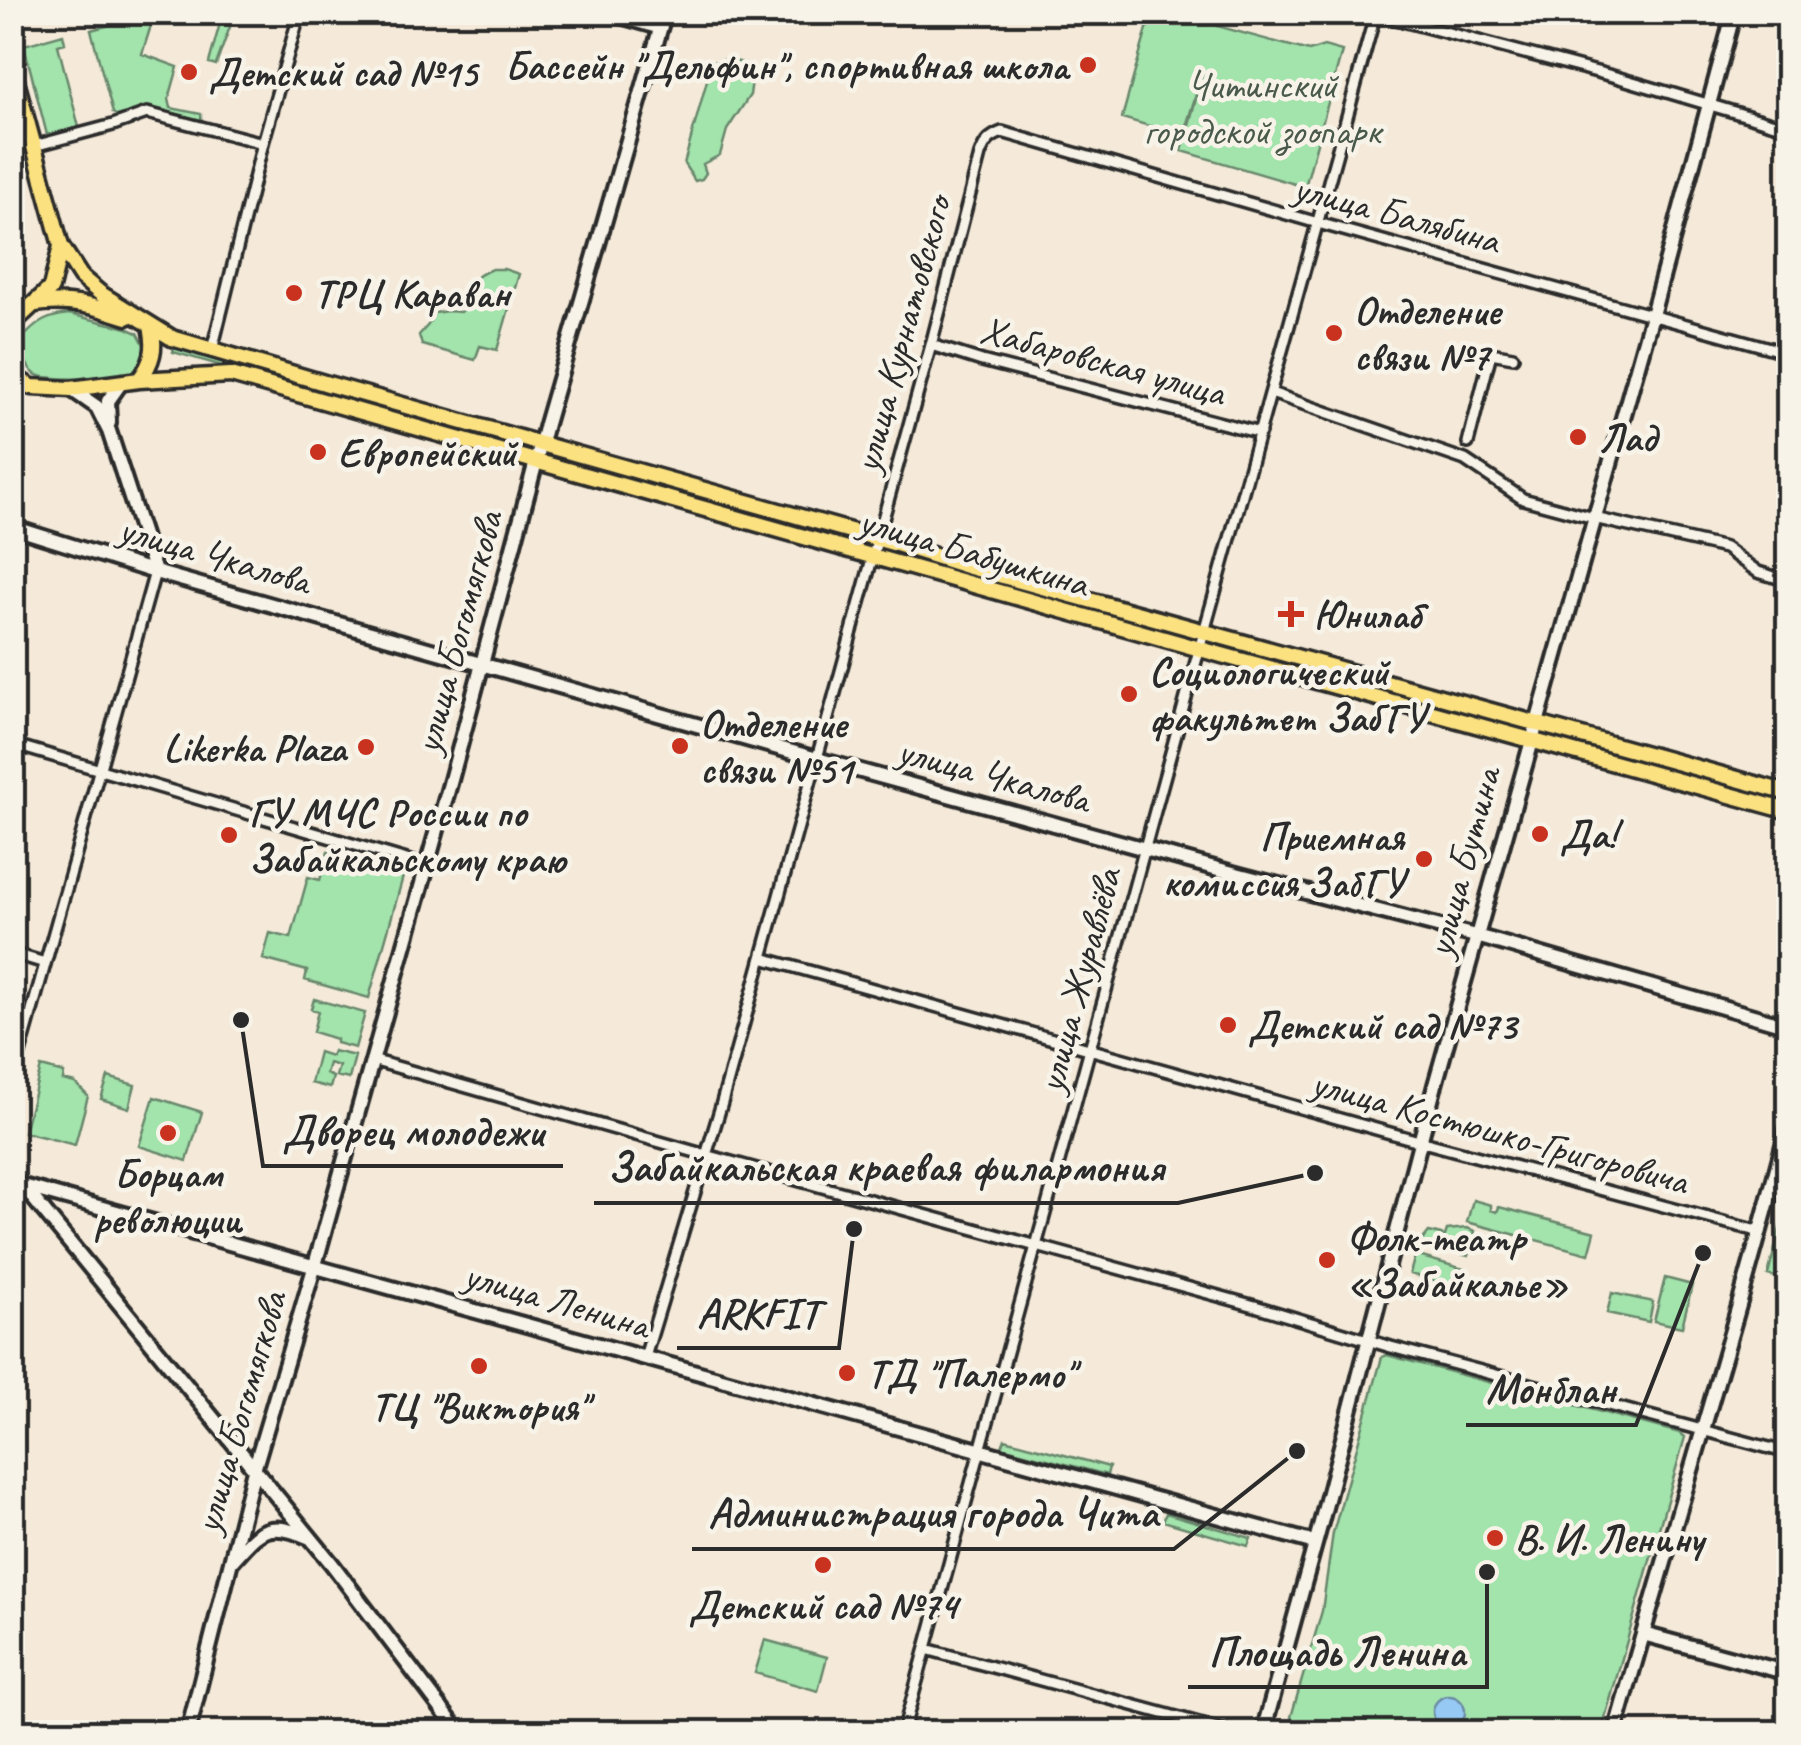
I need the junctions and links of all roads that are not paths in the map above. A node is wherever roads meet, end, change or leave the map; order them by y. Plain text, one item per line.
1 (300, 12) edge
2 (599, 12) edge
3 (664, 12) edge
4 (1734, 12) edge
5 (1376, 13) edge
6 (659, 30) junction
7 (12, 66) edge
8 (1709, 105) junction
9 (1788, 128) edge
10 (990, 136) joint
11 (263, 142) junction
12 (34, 146) junction
13 (1318, 223) junction
14 (61, 246) junction
15 (35, 304) junction
16 (1652, 315) junction
17 (12, 324) edge
18 (150, 326) junction
19 (930, 345) junction
20 (212, 350) junction
21 (1788, 352) edge
22 (1513, 357) dead end
23 (12, 372) edge
24 (139, 380) junction
25 (120, 384) junction
26 (32, 387) junction
27 (12, 388) edge
28 (71, 389) junction
29 (1271, 393) junction
30 (109, 431) junction
31 (1260, 433) junction
32 (1468, 443) dead end
33 (540, 444) junction
34 (536, 460) junction
35 (1594, 518) junction
36 (12, 527) edge
37 (876, 539) junction
38 (871, 556) junction
39 (155, 572) junction
40 (1788, 581) edge
41 (1204, 632) junction
42 (1200, 650) junction
43 (483, 664) junction
44 (1536, 722) junction
45 (1530, 740) junction
46 (12, 744) edge
47 (817, 759) junction
48 (99, 768) junction
49 (1788, 793) edge
50 (1788, 811) edge
51 (1145, 850) junction
52 (428, 866) junction
53 (1476, 936) junction
54 (12, 953) edge
55 (762, 958) junction
56 (46, 962) junction
57 (1788, 1026) edge
58 (1091, 1049) junction
59 (372, 1060) junction
60 (12, 1082) edge
61 (1788, 1126) edge
62 (1419, 1141) junction
63 (706, 1156) junction
64 (18, 1184) edge
65 (1761, 1232) junction
66 (1036, 1246) junction
67 (316, 1265) junction
68 (1368, 1339) junction
69 (645, 1358) junction
70 (1703, 1431) junction
71 (980, 1451) junction
72 (1788, 1453) edge
73 (254, 1470) junction
74 (309, 1538) junction
75 (1315, 1542) junction
76 (230, 1562) junction
77 (1642, 1634) junction
78 (926, 1649) junction
79 (1788, 1673) edge
80 (457, 1730) edge
81 (188, 1732) edge
82 (478, 1732) edge
83 (903, 1732) edge
84 (1232, 1732) edge
85 (1263, 1732) edge
86 (1615, 1732) edge

1 - 11 street
2 - 6 street
3 - 6 main road, улица Богомягкова
4 - 8 main road, улица Бутина
5 - 8 street
5 - 13 street, улица Журавлёва
6 - 33 main road, улица Богомягкова
7 - 12 main road
8 - 9 street
8 - 16 main road, улица Бутина
10 - 13 street, улица Балябина
10 - 19 street, улица Курнатовского
11 - 12 street
11 - 20 street
12 - 14 main road
13 - 16 street, улица Балябина
13 - 29 street, улица Журавлёва
14 - 15 main road
14 - 18 main road
15 - 17 main road
15 - 18 main road
16 - 21 street, улица Балябина
16 - 35 main road, улица Бутина
18 - 20 main road, улица Бабушкина
18 - 24 main road
19 - 31 street, Хабаровская улица
19 - 37 street, улица Курнатовского
20 - 33 main road, улица Бабушкина
22 - 32 street
23 - 26 main road
24 - 25 main road, улица Бабушкина
24 - 34 main road, улица Бабушкина
25 - 28 main road, улица Бабушкина
25 - 30 main road
26 - 27 main road
26 - 28 main road, улица Бабушкина
28 - 30 main road
29 - 31 street, улица Журавлёва
29 - 35 street, Хабаровская улица
30 - 39 main road
31 - 41 street, улица Журавлёва
33 - 34 main road, улица Богомягкова
33 - 37 main road, улица Бабушкина
34 - 38 main road, улица Бабушкина
34 - 43 main road, улица Богомягкова
35 - 40 street, Хабаровская улица
35 - 44 main road, улица Бутина
36 - 39 main road, улица Чкалова
37 - 38 street, улица Курнатовского
37 - 41 main road, улица Бабушкина
38 - 42 main road, улица Бабушкина
38 - 47 street, улица Курнатовского
39 - 43 main road, улица Чкалова
39 - 48 street
41 - 42 street, улица Журавлёва
41 - 44 main road, улица Бабушкина
42 - 45 main road, улица Бабушкина
42 - 51 street, улица Журавлёва
43 - 47 main road, улица Чкалова
43 - 52 main road, улица Богомягкова
44 - 45 main road, улица Бутина
44 - 49 main road, улица Бабушкина
45 - 50 main road, улица Бабушкина
45 - 53 main road, улица Бутина
46 - 48 street
47 - 51 main road, улица Чкалова
47 - 55 street, улица Курнатовского
48 - 52 street
48 - 56 street
51 - 53 main road, улица Чкалова
51 - 58 street, улица Журавлёва
52 - 59 main road, улица Богомягкова
53 - 57 main road, улица Чкалова
53 - 62 main road, улица Бутина
54 - 56 street
55 - 58 street, улица Костюшко-Григоровича
55 - 63 street, улица Курнатовского
56 - 60 street
58 - 62 street, улица Костюшко-Григоровича
58 - 66 street, улица Журавлёва
59 - 63 street
59 - 67 main road, улица Богомягкова
61 - 65 main road
62 - 65 street, улица Костюшко-Григоровича
62 - 68 main road, улица Бутина
63 - 66 street
63 - 69 street, улица Курнатовского
64 - 67 main road, улица Ленина
64 - 73 main road
65 - 70 main road
66 - 68 street
66 - 71 street, улица Журавлёва
67 - 69 main road, улица Ленина
67 - 73 main road, улица Богомягкова
68 - 70 street
68 - 75 main road, улица Бутина
69 - 71 main road, улица Ленина
70 - 72 street
70 - 77 main road
71 - 75 main road, улица Ленина
71 - 78 street, улица Журавлёва
73 - 74 main road
73 - 76 main road, улица Богомягкова
74 - 76 main road
74 - 80 main road
75 - 85 main road, улица Бутина
76 - 81 main road, улица Богомягкова
77 - 79 main road
77 - 86 main road
78 - 83 street, улица Журавлёва
78 - 84 street
80 - 82 street

